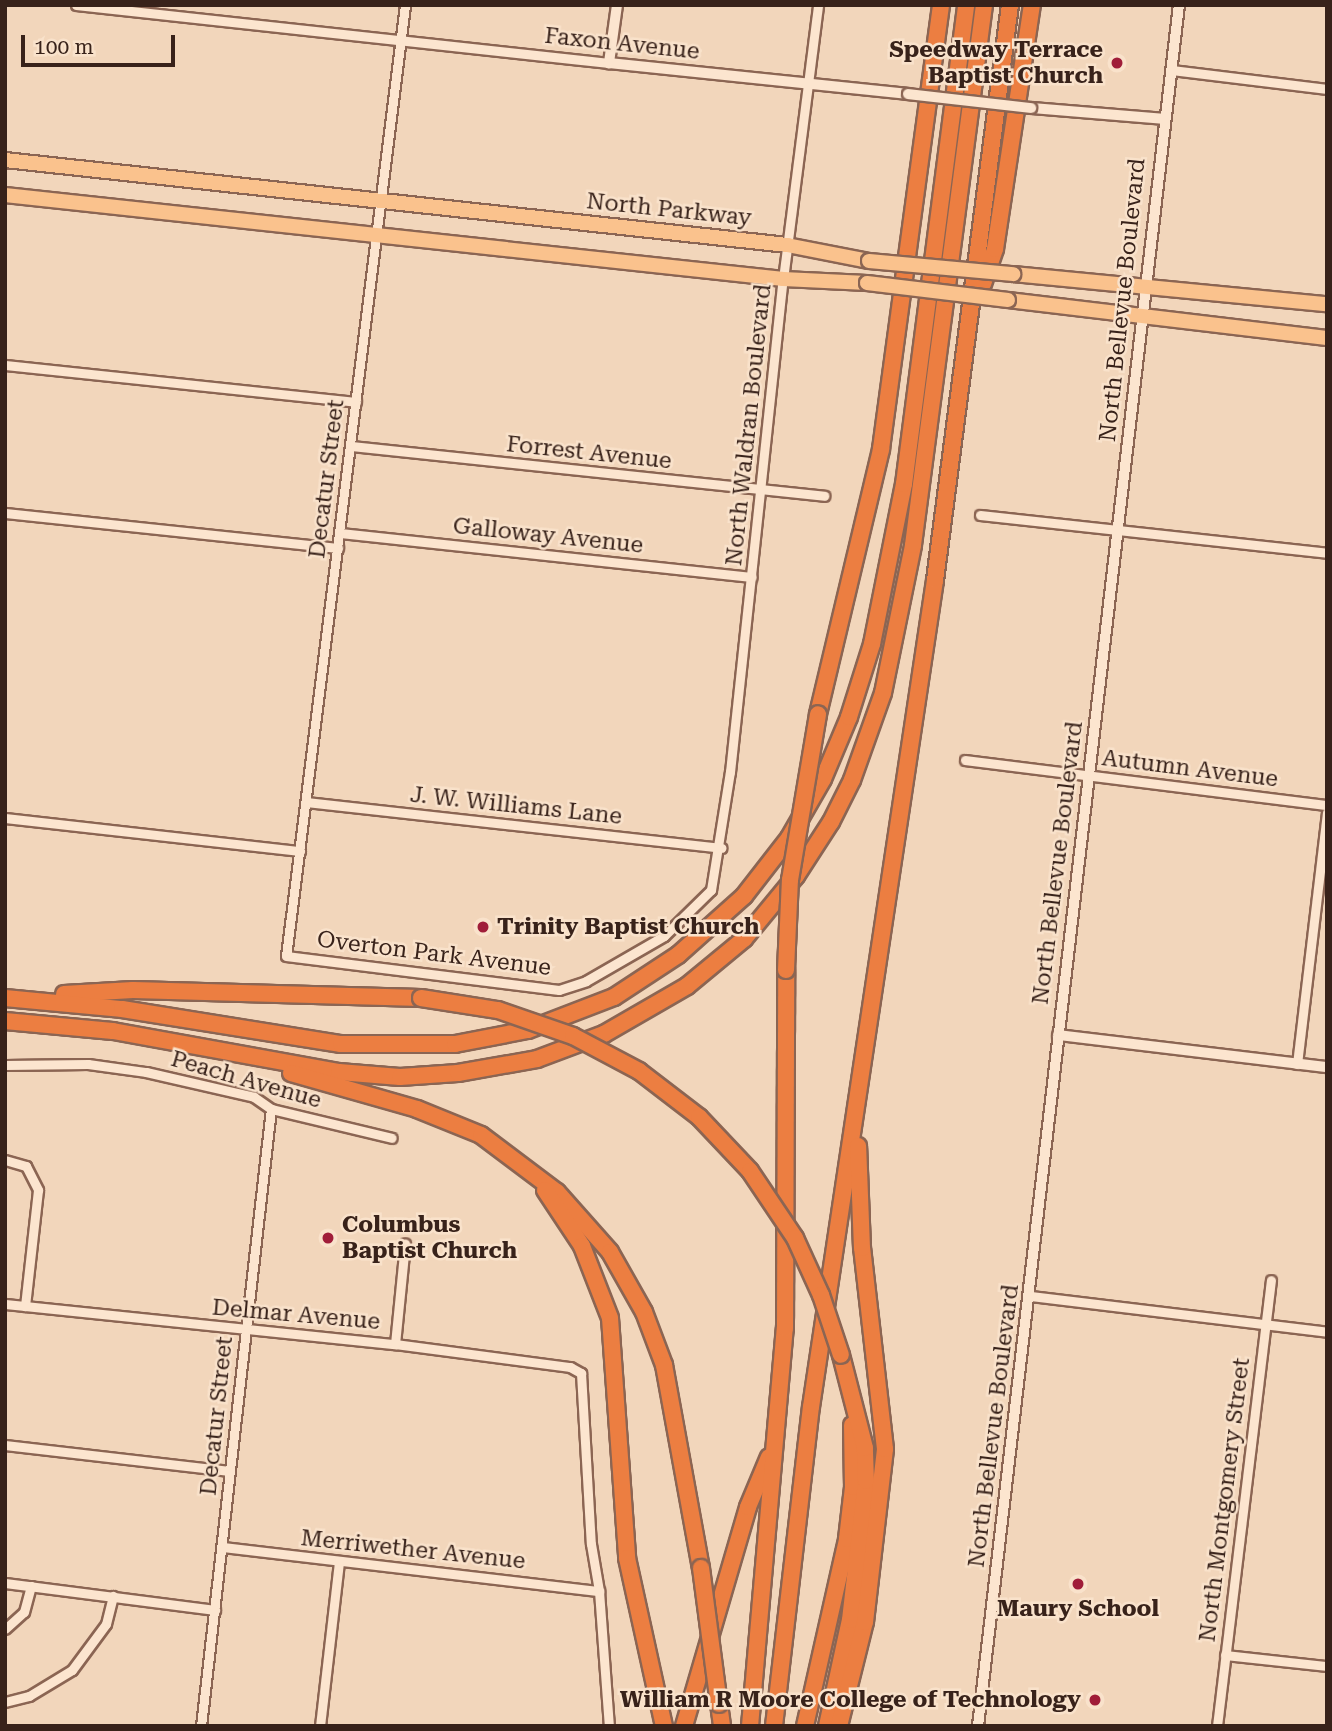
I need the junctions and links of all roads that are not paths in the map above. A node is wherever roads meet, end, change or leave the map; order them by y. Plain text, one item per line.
1 (76, 5) edge
2 (405, 5) edge
3 (617, 5) edge
4 (818, 5) edge
5 (933, 5) edge
6 (941, 5) edge
7 (966, 5) edge
8 (984, 5) edge
9 (1010, 5) edge
10 (1032, 5) edge
11 (1179, 5) edge
12 (115, 7) edge
13 (401, 42) junction
14 (931, 60) junction
15 (610, 63) junction
16 (1172, 70) junction
17 (808, 85) junction
18 (1327, 89) edge
19 (1164, 119) junction
20 (5, 160) edge
21 (5, 195) edge
22 (378, 201) junction
23 (373, 234) junction
24 (787, 246) junction
25 (783, 279) junction
26 (1148, 285) junction
27 (1327, 304) edge
28 (1144, 319) junction
29 (968, 330) junction
30 (1327, 338) edge
31 (5, 365) edge
32 (356, 402) junction
33 (351, 446) junction
34 (761, 491) junction
35 (824, 496) dead end
36 (5, 513) edge
37 (979, 515) dead end
38 (1118, 530) junction
39 (340, 533) junction
40 (338, 548) junction
41 (1327, 553) edge
42 (752, 577) junction
43 (965, 760) dead end
44 (1089, 776) junction
45 (306, 802) junction
46 (1327, 805) edge
47 (1327, 813) edge
48 (5, 818) edge
49 (721, 848) junction
50 (300, 852) junction
51 (286, 956) joint
52 (8, 998) edge
53 (5, 1021) edge
54 (1058, 1035) junction
55 (184, 1043) junction
56 (1297, 1064) junction
57 (5, 1065) edge
58 (1327, 1067) edge
59 (271, 1109) junction
60 (857, 1119) junction
61 (392, 1138) dead end
62 (10, 1160) edge
63 (528, 1166) junction
64 (405, 1242) dead end
65 (1271, 1280) dead end
66 (1031, 1296) junction
67 (5, 1304) edge
68 (25, 1306) junction
69 (1266, 1325) junction
70 (245, 1331) junction
71 (1327, 1332) edge
72 (395, 1343) junction
73 (776, 1442) junction
74 (5, 1445) edge
75 (859, 1448) junction
76 (230, 1471) junction
77 (223, 1548) junction
78 (340, 1561) junction
79 (5, 1583) edge
80 (30, 1586) junction
81 (600, 1591) junction
82 (113, 1596) junction
83 (215, 1610) junction
84 (5, 1629) edge
85 (1225, 1655) junction
86 (1327, 1666) edge
87 (5, 1702) edge
88 (201, 1726) edge
89 (320, 1726) edge
90 (609, 1726) edge
91 (664, 1726) edge
92 (684, 1726) edge
93 (722, 1726) edge
94 (750, 1726) edge
95 (774, 1726) edge
96 (805, 1726) edge
97 (827, 1726) edge
98 (839, 1726) edge
99 (978, 1726) edge
100 (1216, 1726) edge

1 - 12 street, Faxon Avenue
2 - 13 street, Decatur Street
3 - 15 street
4 - 17 street, North Waldran Boulevard
5 - 14 highway
6 - 14 highway
7 - 52 highway
8 - 55 highway
9 - 29 highway
10 - 29 highway
11 - 16 street, North Bellevue Boulevard
12 - 13 street, Faxon Avenue
13 - 15 street, Faxon Avenue
13 - 22 street, Decatur Street
14 - 73 highway, bridge
15 - 17 street, Faxon Avenue
16 - 18 street
16 - 19 street, North Bellevue Boulevard
17 - 19 street, Faxon Avenue, bridge
17 - 24 street, North Waldran Boulevard
19 - 26 street, North Bellevue Boulevard
20 - 22 main road, North Parkway
21 - 23 main road
22 - 23 street, Decatur Street
22 - 24 main road, North Parkway
23 - 25 main road
23 - 32 street, Decatur Street
24 - 25 street, North Waldran Boulevard
24 - 26 main road, North Parkway, bridge
25 - 28 main road, bridge
25 - 34 street, North Waldran Boulevard
26 - 27 main road, North Parkway
26 - 28 street, North Bellevue Boulevard
28 - 30 main road
28 - 38 street, North Bellevue Boulevard
29 - 60 highway
31 - 32 street
32 - 33 street, Decatur Street
33 - 34 street, Forrest Avenue
33 - 39 street, Decatur Street
34 - 35 street, Forrest Avenue
34 - 42 street, North Waldran Boulevard
36 - 40 street
37 - 38 street
38 - 41 street
38 - 44 street, North Bellevue Boulevard
39 - 40 street, Decatur Street
39 - 42 street, Galloway Avenue
40 - 45 street, Decatur Street
42 - 49 street, North Waldran Boulevard
43 - 44 street, Autumn Avenue
44 - 46 street, Autumn Avenue
44 - 54 street, North Bellevue Boulevard
45 - 49 street, J. W. Williams Lane
45 - 50 street, Decatur Street
47 - 56 street
48 - 50 street
49 - 51 street, Overton Park Avenue
50 - 51 street, Decatur Street
52 - 75 highway, bridge
53 - 55 highway
54 - 56 street
54 - 66 street, North Bellevue Boulevard
55 - 63 highway
56 - 58 street
57 - 59 street, Peach Avenue
59 - 61 street, Peach Avenue
59 - 70 street, Decatur Street
60 - 95 highway
60 - 98 highway
62 - 68 street
63 - 91 highway
63 - 93 highway, bridge
64 - 72 street
65 - 69 street, North Montgomery Street
66 - 69 street
66 - 99 street, North Bellevue Boulevard
67 - 68 street, Delmar Avenue
68 - 70 street, Delmar Avenue
69 - 71 street
69 - 85 street, North Montgomery Street
70 - 72 street, Delmar Avenue
70 - 76 street, Decatur Street
72 - 81 street, Delmar Avenue
73 - 92 highway
73 - 94 highway
74 - 76 street
75 - 96 highway
75 - 97 highway
76 - 77 street, Decatur Street
77 - 78 street, Merriwether Avenue
77 - 83 street, Decatur Street
78 - 81 street, Merriwether Avenue
78 - 89 street
79 - 80 street
80 - 82 street
80 - 84 street
81 - 90 street
82 - 83 street
82 - 87 street
83 - 88 street, Decatur Street
85 - 86 street
85 - 100 street, North Montgomery Street

